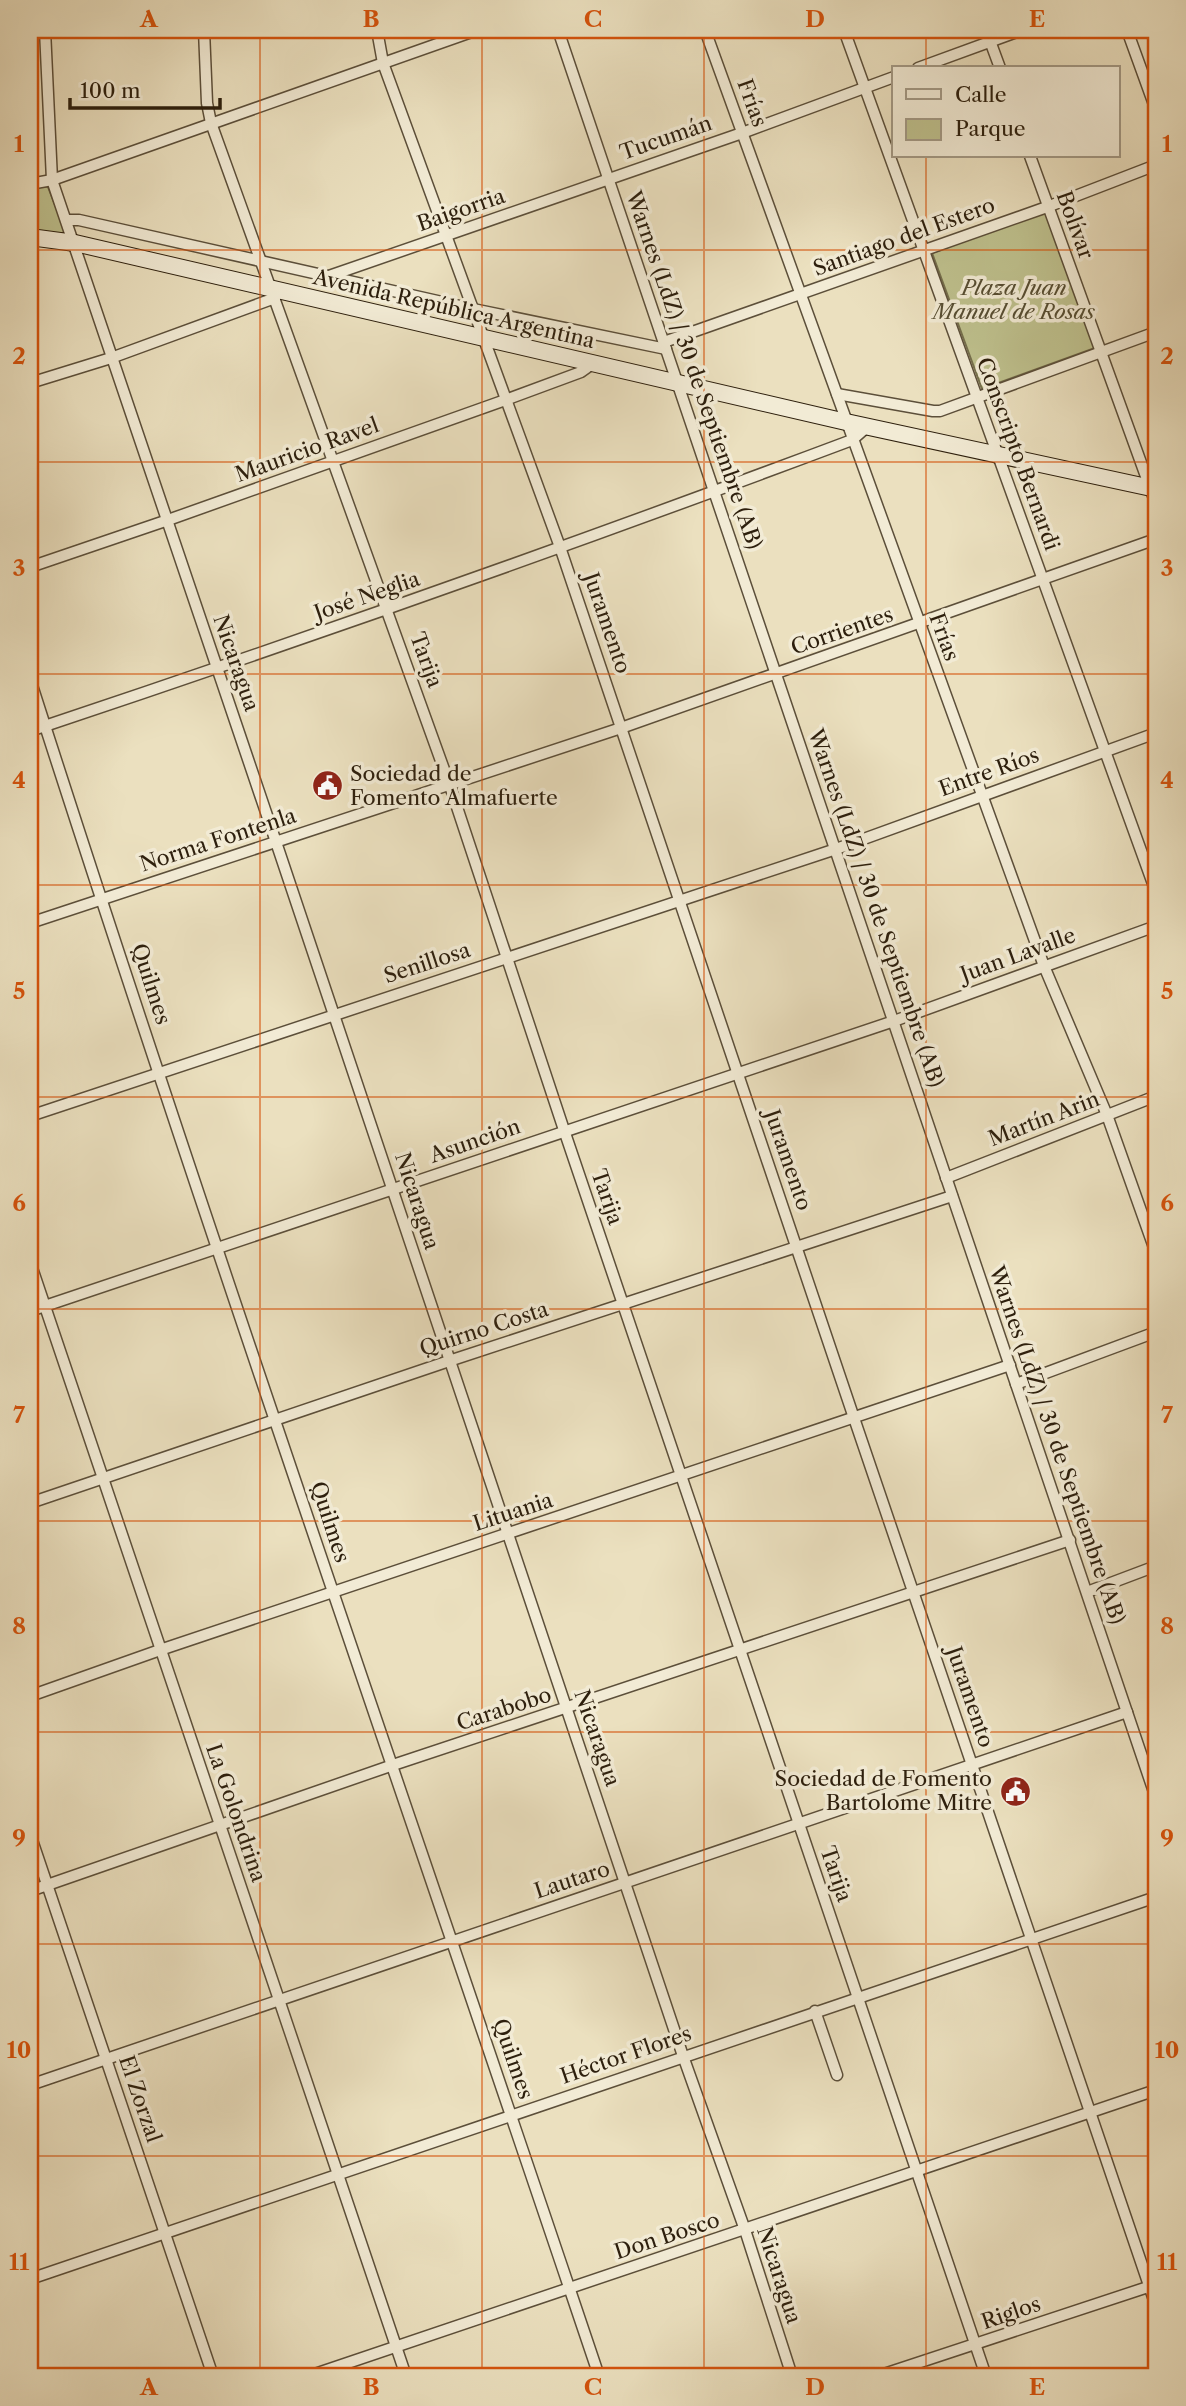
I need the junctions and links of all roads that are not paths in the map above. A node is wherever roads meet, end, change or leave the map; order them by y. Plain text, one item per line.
1 (45, 30) edge
2 (204, 30) edge
3 (377, 30) edge
4 (477, 30) edge
5 (558, 30) edge
6 (705, 30) edge
7 (844, 30) edge
8 (986, 30) edge
9 (1022, 30) edge
10 (1127, 30) edge
11 (990, 42) junction
12 (383, 63) junction
13 (924, 66) edge
14 (998, 66) edge
15 (892, 78) edge
16 (865, 88) junction
17 (1156, 110) edge
18 (211, 122) junction
19 (742, 133) junction
20 (1031, 158) edge
21 (1156, 165) edge
22 (608, 178) junction
23 (52, 180) junction
24 (30, 184) edge
25 (1047, 207) junction
26 (66, 220) junction
27 (447, 235) junction
28 (30, 237) edge
29 (75, 243) junction
30 (925, 250) junction
31 (262, 261) junction
32 (327, 277) junction
33 (274, 293) junction
34 (802, 294) junction
35 (473, 309) junction
36 (1156, 332) edge
37 (485, 338) junction
38 (665, 345) junction
39 (1102, 351) junction
40 (111, 358) junction
41 (595, 362) junction
42 (678, 382) junction
43 (30, 383) edge
44 (837, 394) junction
45 (977, 397) junction
46 (508, 399) junction
47 (846, 422) junction
48 (867, 426) junction
49 (852, 440) junction
50 (998, 456) junction
51 (333, 461) junction
52 (1153, 488) edge
53 (716, 491) junction
54 (1156, 504) edge
55 (168, 520) junction
56 (1156, 540) edge
57 (560, 547) junction
58 (30, 566) edge
59 (1043, 579) junction
60 (387, 609) junction
61 (919, 624) junction
62 (218, 668) junction
63 (777, 674) junction
64 (30, 679) edge
65 (45, 726) junction
66 (621, 728) junction
67 (30, 731) edge
68 (1156, 733) edge
69 (1104, 751) junction
70 (450, 786) junction
71 (982, 796) junction
72 (276, 842) junction
73 (836, 849) junction
74 (1156, 892) edge
75 (102, 898) junction
76 (679, 899) junction
77 (30, 923) edge
78 (1156, 926) edge
79 (506, 957) junction
80 (1044, 966) junction
81 (333, 1014) junction
82 (894, 1021) junction
83 (159, 1071) junction
84 (738, 1074) junction
85 (1156, 1096) edge
86 (1107, 1115) junction
87 (30, 1116) edge
88 (564, 1130) junction
89 (946, 1178) junction
90 (393, 1189) junction
91 (952, 1195) junction
92 (797, 1246) junction
93 (219, 1247) junction
94 (1156, 1253) edge
95 (30, 1262) edge
96 (623, 1305) junction
97 (45, 1306) junction
98 (30, 1311) edge
99 (1156, 1332) edge
100 (449, 1361) junction
101 (1010, 1365) junction
102 (1016, 1384) junction
103 (854, 1419) junction
104 (276, 1420) junction
105 (682, 1476) junction
106 (103, 1478) junction
107 (30, 1503) edge
108 (508, 1534) junction
109 (1070, 1540) junction
110 (1156, 1566) edge
111 (1087, 1592) junction
112 (333, 1593) junction
113 (913, 1593) junction
114 (160, 1650) junction
115 (741, 1651) junction
116 (30, 1696) edge
117 (567, 1709) junction
118 (1127, 1712) junction
119 (393, 1765) junction
120 (973, 1765) junction
121 (1156, 1798) edge
122 (799, 1824) junction
123 (220, 1826) junction
124 (30, 1834) edge
125 (626, 1883) junction
126 (47, 1885) junction
127 (30, 1891) edge
128 (1156, 1897) edge
129 (1032, 1940) junction
130 (451, 1941) junction
131 (858, 1997) junction
132 (279, 1999) junction
133 (815, 2011) junction
134 (683, 2056) junction
135 (106, 2059) junction
136 (837, 2075) dead end
137 (30, 2085) edge
138 (1156, 2090) edge
139 (1092, 2112) junction
140 (512, 2114) junction
141 (918, 2172) junction
142 (338, 2174) junction
143 (745, 2230) junction
144 (164, 2232) junction
145 (30, 2279) edge
146 (1153, 2286) edge
147 (569, 2288) junction
148 (1156, 2306) edge
149 (975, 2345) junction
150 (397, 2347) junction
151 (213, 2376) edge
152 (309, 2376) edge
153 (406, 2376) edge
154 (599, 2376) edge
155 (792, 2376) edge
156 (877, 2376) edge
157 (986, 2376) edge

1 - 23 street, Nicaragua
2 - 18 street, Tarija
3 - 12 street, Juramento
4 - 12 street
5 - 22 street, Warnes (LdZ) / 30 de Septiembre (AB)
6 - 19 street, Frías
7 - 16 street, Conscripto Bernardi
8 - 11 street
9 - 11 street
10 - 17 street
11 - 13 street
11 - 14 street
12 - 18 street
12 - 27 street, Juramento
15 - 16 street, Tucumán
16 - 19 street, Tucumán
16 - 30 street, Conscripto Bernardi
18 - 23 street
18 - 31 street, Tarija
19 - 22 street, Tucumán
19 - 34 street, Frías
20 - 25 street, Bolívar
21 - 25 street, Santiago del Estero
22 - 27 street, Baigorria
22 - 38 street, Warnes (LdZ) / 30 de Septiembre (AB)
23 - 24 street
23 - 26 street, Nicaragua
25 - 30 street, Santiago del Estero
25 - 39 street, Bolívar
26 - 29 street, Nicaragua
26 - 31 street, Avenida República Argentina
27 - 32 street, Baigorria
27 - 35 street, Juramento
28 - 29 main road, Avenida República Argentina
29 - 33 main road, Avenida República Argentina
29 - 40 street, Nicaragua
30 - 34 street, Santiago del Estero
30 - 45 street, Conscripto Bernardi
31 - 32 street, Avenida República Argentina
31 - 33 street, Tarija
32 - 35 street, Avenida República Argentina
33 - 37 main road, Avenida República Argentina
33 - 40 street
33 - 51 street, Tarija
34 - 38 street, Santiago del Estero
34 - 44 street, Frías
35 - 37 street, Juramento
35 - 38 street, Avenida República Argentina
36 - 39 street
37 - 41 main road, Avenida República Argentina
37 - 46 street, Juramento
38 - 42 street, Warnes (LdZ) / 30 de Septiembre (AB)
39 - 45 street
39 - 52 street, Bolívar
40 - 43 street
40 - 55 street, Nicaragua
41 - 42 main road, Avenida República Argentina
41 - 46 street, Mauricio Ravel
42 - 47 main road, Avenida República Argentina
42 - 53 street, Warnes (LdZ) / 30 de Septiembre (AB)
44 - 45 street
44 - 47 street, Frías
45 - 50 street, Conscripto Bernardi
46 - 51 street, Mauricio Ravel
46 - 57 street, Juramento
47 - 48 main road, Avenida República Argentina
47 - 49 street, Frías
48 - 49 street
48 - 50 main road, Avenida República Argentina
49 - 53 street, José Neglia
49 - 61 street, Frías
50 - 52 main road, Avenida República Argentina
50 - 59 street, Conscripto Bernardi
51 - 55 street, Mauricio Ravel
51 - 60 street, Tarija
52 - 54 street, Bolívar
53 - 57 street, José Neglia
53 - 63 street, Warnes (LdZ) / 30 de Septiembre (AB)
55 - 58 street, Mauricio Ravel
55 - 62 street, Nicaragua
56 - 59 street, Corrientes
57 - 60 street, José Neglia
57 - 66 street, Juramento
59 - 61 street, Corrientes
59 - 69 street, Conscripto Bernardi
60 - 62 street, José Neglia
60 - 70 street, Tarija
61 - 63 street, Corrientes
61 - 71 street, Frías
62 - 65 street, José Neglia
62 - 72 street, Nicaragua
63 - 66 street, Norma Fontenla
63 - 73 street, Warnes (LdZ) / 30 de Septiembre (AB)
64 - 65 street, Quilmes
65 - 67 street, José Neglia
65 - 75 street, Quilmes
66 - 70 street, Norma Fontenla
66 - 76 street, Juramento
68 - 69 street, Entre Ríos
69 - 71 street, Entre Ríos
69 - 74 street, Conscripto Bernardi
70 - 72 street, Norma Fontenla
70 - 79 street, Tarija
71 - 73 street, Entre Ríos
71 - 80 street, Frías
72 - 75 street, Norma Fontenla
72 - 81 street, Nicaragua
73 - 76 street, Senillosa
73 - 82 street, Warnes (LdZ) / 30 de Septiembre (AB)
75 - 77 street, Norma Fontenla
75 - 83 street, Quilmes
76 - 79 street, Senillosa
76 - 84 street, Juramento
78 - 80 street, Juan Lavalle
79 - 81 street, Senillosa
79 - 88 street, Tarija
80 - 82 street, Juan Lavalle
80 - 86 street, Frías
81 - 83 street, Senillosa
81 - 90 street, Nicaragua
82 - 84 street, Asunción
82 - 89 street, Warnes (LdZ) / 30 de Septiembre (AB)
83 - 87 street, Senillosa
83 - 93 street, Quilmes
84 - 88 street, Asunción
84 - 92 street, Juramento
85 - 86 street, Martín Arin
86 - 89 street, Martín Arin
86 - 94 street, Frías
88 - 90 street, Asunción
88 - 96 street, Tarija
89 - 91 street, Warnes (LdZ) / 30 de Septiembre (AB)
90 - 93 street, Asunción
90 - 100 street, Nicaragua
91 - 92 street, Quirno Costa
91 - 101 street, Warnes (LdZ) / 30 de Septiembre (AB)
92 - 96 street, Quirno Costa
92 - 103 street, Juramento
93 - 97 street, Asunción
93 - 104 street, Quilmes
95 - 97 street, La Golondrina
96 - 100 street, Quirno Costa
96 - 105 street, Tarija
97 - 98 street, Asunción
97 - 106 street, La Golondrina
99 - 102 street
100 - 104 street, Quirno Costa
100 - 108 street, Nicaragua
101 - 102 street, Warnes (LdZ) / 30 de Septiembre (AB)
101 - 103 street, Lituania
102 - 109 street, Warnes (LdZ) / 30 de Septiembre (AB)
103 - 105 street, Lituania
103 - 113 street, Juramento
104 - 106 street, Quirno Costa
104 - 112 street, Quilmes
105 - 108 street, Lituania
105 - 115 street, Tarija
106 - 107 street, Quirno Costa
106 - 114 street, La Golondrina
108 - 112 street, Lituania
108 - 117 street, Nicaragua
109 - 111 street, Warnes (LdZ) / 30 de Septiembre (AB)
109 - 113 street, Carabobo
110 - 111 street
111 - 118 street, Warnes (LdZ) / 30 de Septiembre (AB)
112 - 114 street, Lituania
112 - 119 street, Quilmes
113 - 115 street, Carabobo
113 - 120 street, Juramento
114 - 116 street, Lituania
114 - 123 street, La Golondrina
115 - 117 street, Carabobo
115 - 122 street, Tarija
117 - 119 street, Carabobo
117 - 125 street, Nicaragua
118 - 120 street, Lautaro
118 - 121 street, Warnes (LdZ) / 30 de Septiembre (AB)
119 - 123 street, Carabobo
119 - 130 street, Quilmes
120 - 122 street, Lautaro
120 - 129 street, Juramento
122 - 125 street, Lautaro
122 - 131 street, Tarija
123 - 126 street, Carabobo
123 - 132 street, La Golondrina
124 - 126 street, El Zorzal
125 - 130 street, Lautaro
125 - 134 street, Nicaragua
126 - 127 street, Carabobo
126 - 135 street, El Zorzal
128 - 129 street, Héctor Flores
129 - 131 street, Héctor Flores
129 - 139 street, Juramento
130 - 132 street, Lautaro
130 - 140 street, Quilmes
131 - 133 street, Héctor Flores
131 - 141 street, Tarija
132 - 135 street, Lautaro
132 - 142 street, La Golondrina
133 - 134 street, Héctor Flores
133 - 136 street
134 - 140 street, Héctor Flores
134 - 143 street, Nicaragua
135 - 137 street, Lautaro
135 - 144 street, El Zorzal
138 - 139 street, Don Bosco
139 - 141 street, Don Bosco
139 - 146 street, Juramento
140 - 142 street, Héctor Flores
140 - 147 street, Quilmes
141 - 143 street, Don Bosco
141 - 149 street, Tarija
142 - 144 street, Héctor Flores
142 - 150 street, La Golondrina
143 - 147 street, Don Bosco
143 - 155 street, Nicaragua
144 - 145 street, Héctor Flores
144 - 151 street, El Zorzal
146 - 148 street, Juramento
146 - 149 street, Riglos
147 - 150 street, Don Bosco
147 - 154 street, Quilmes
149 - 156 street, Riglos
149 - 157 street, Tarija
150 - 152 street, Don Bosco
150 - 153 street, La Golondrina

